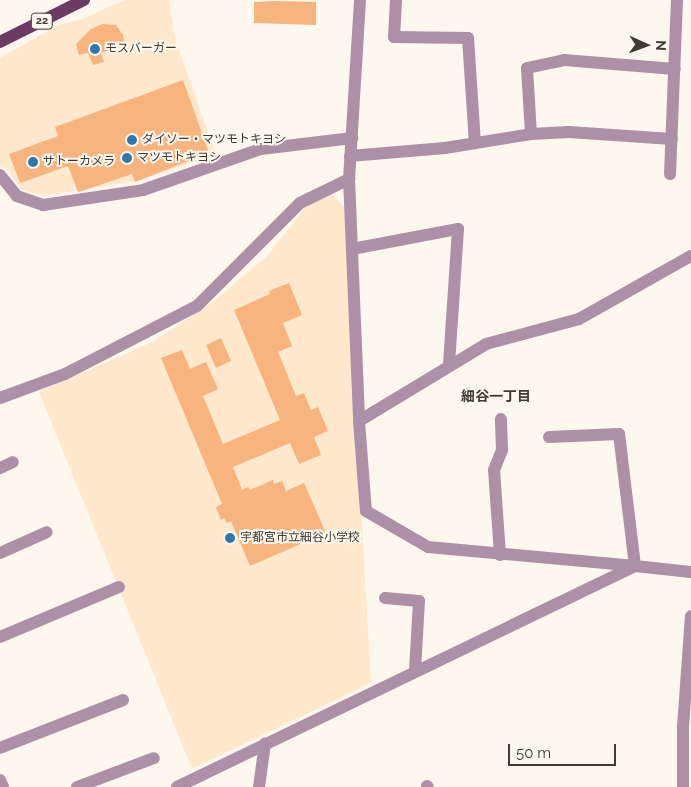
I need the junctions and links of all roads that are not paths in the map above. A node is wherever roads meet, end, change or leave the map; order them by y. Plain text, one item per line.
1 (84, 0) edge
2 (360, 0) edge
3 (396, 0) edge
4 (677, 0) edge
5 (0, 42) edge
6 (675, 69) junction
7 (532, 134) junction
8 (352, 138) junction
9 (672, 138) junction
10 (475, 143) junction
11 (350, 156) junction
12 (670, 174) dead end
13 (0, 175) edge
14 (349, 180) junction
15 (352, 249) junction
16 (691, 256) edge
17 (449, 366) junction
18 (0, 398) edge
19 (500, 419) dead end
20 (359, 421) junction
21 (549, 437) dead end
22 (13, 462) dead end
23 (0, 468) edge
24 (47, 532) dead end
25 (0, 552) edge
26 (500, 555) junction
27 (634, 566) junction
28 (691, 572) edge
29 (119, 587) dead end
30 (385, 598) dead end
31 (691, 616) edge
32 (0, 637) edge
33 (415, 671) junction
34 (123, 700) dead end
35 (265, 743) junction
36 (0, 748) edge
37 (154, 758) dead end
38 (0, 780) edge
39 (3, 787) edge
40 (77, 787) edge
41 (176, 787) edge
42 (259, 787) edge
43 (684, 787) edge

1 - 5 main road, 22
2 - 8 street
3 - 10 street
4 - 6 street
6 - 7 street
6 - 9 street
7 - 9 street
7 - 10 street
8 - 11 street
8 - 13 street
9 - 12 street
10 - 11 street
11 - 14 street
14 - 15 street
14 - 18 street
15 - 17 street
15 - 20 street
16 - 17 street
17 - 20 street
19 - 26 street
20 - 26 street
21 - 27 street
22 - 23 street
24 - 25 street
26 - 27 street
27 - 28 street
27 - 33 street
29 - 32 street
30 - 33 street
31 - 43 street
33 - 35 street
34 - 36 street
35 - 41 street
35 - 42 street
37 - 40 street
38 - 39 street

